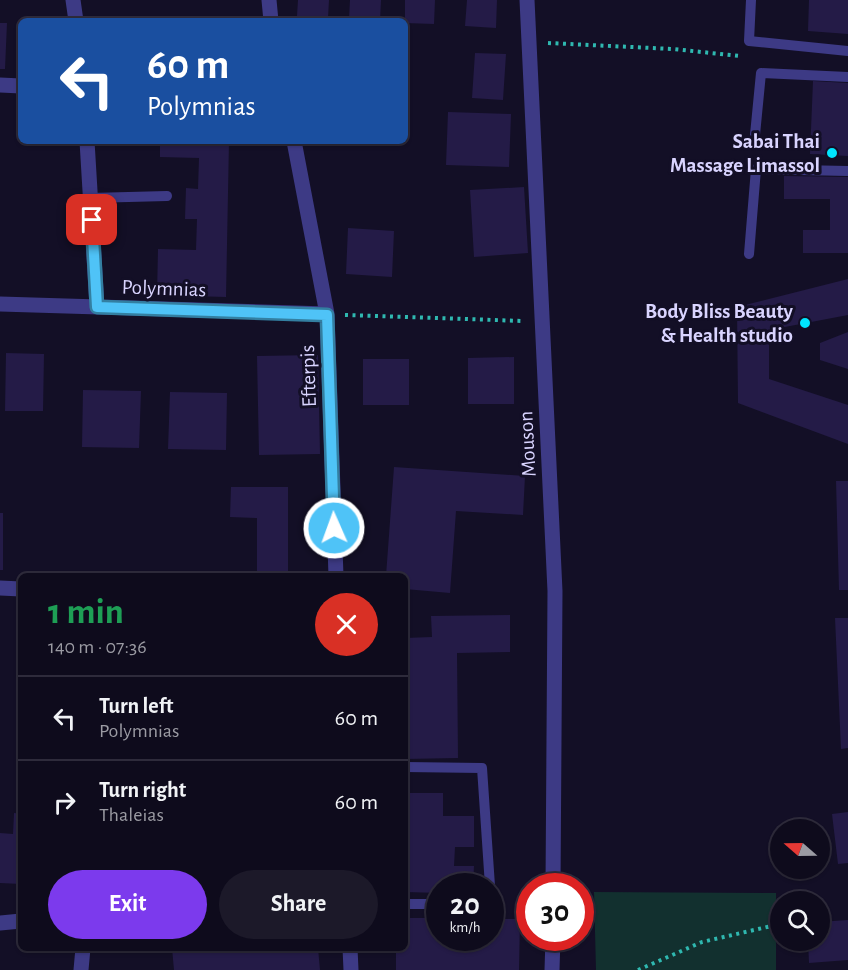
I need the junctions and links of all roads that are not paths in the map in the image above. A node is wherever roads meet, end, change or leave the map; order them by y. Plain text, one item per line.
1 (73, 0) edge
2 (268, 0) edge
3 (527, 0) edge
4 (752, 0) edge
5 (76, 18) edge
6 (271, 18) edge
7 (848, 51) edge
8 (848, 77) edge
9 (0, 86) edge
10 (18, 86) edge
11 (87, 144) edge
12 (295, 144) edge
13 (754, 145) dead end
14 (848, 171) edge
15 (168, 196) dead end
16 (90, 198) junction
17 (749, 254) dead end
18 (0, 304) edge
19 (97, 307) junction
20 (327, 315) junction
21 (336, 573) edge
22 (0, 588) edge
23 (18, 589) edge
24 (408, 767) edge
25 (489, 873) edge
26 (553, 873) edge
27 (408, 904) edge
28 (426, 904) edge
29 (18, 921) edge
30 (0, 923) edge
31 (83, 951) edge
32 (350, 951) edge
33 (553, 951) edge
34 (81, 970) edge
35 (351, 970) edge
36 (552, 970) edge

1 - 5 street
2 - 6 street
3 - 26 street, Mouson
4 - 7 lane
8 - 13 lane
9 - 10 street
11 - 16 street
12 - 20 street, Efterpis
14 - 17 lane
15 - 16 lane
16 - 19 street
18 - 19 street, Polymnias
19 - 20 street, Polymnias
20 - 21 street, Efterpis
22 - 23 street
24 - 25 lane
27 - 28 lane
29 - 30 street
31 - 34 street
32 - 35 street
33 - 36 street

